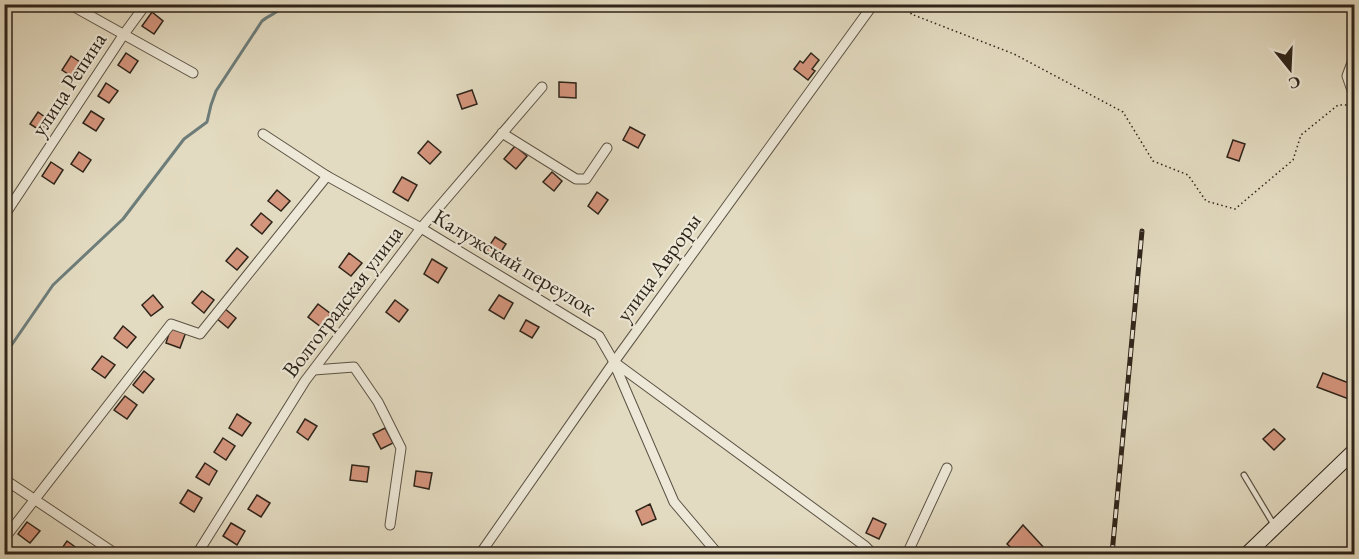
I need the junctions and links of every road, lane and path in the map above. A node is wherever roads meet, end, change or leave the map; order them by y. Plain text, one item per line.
1 (69, 4) edge
2 (146, 4) edge
3 (915, 4) edge
4 (872, 6) edge
5 (124, 34) junction
6 (1354, 57) edge
7 (193, 73) dead end
8 (542, 87) dead end
9 (1354, 96) edge
10 (1354, 105) edge
11 (502, 133) junction
12 (263, 134) dead end
13 (607, 148) dead end
14 (327, 176) junction
15 (4, 216) edge
16 (421, 228) junction
17 (614, 362) junction
18 (314, 370) junction
19 (1354, 451) edge
20 (947, 468) dead end
21 (1244, 475) dead end
22 (4, 479) edge
23 (35, 500) junction
24 (390, 525) dead end
25 (1276, 527) junction
26 (4, 539) edge
27 (116, 555) edge
28 (197, 555) edge
29 (480, 555) edge
30 (718, 555) edge
31 (873, 555) edge
32 (907, 555) edge
33 (1247, 555) edge

1 - 5 street
2 - 5 street, улица Репина
3 - 10 path
4 - 17 street, улица Авроры
5 - 7 street
5 - 15 street, улица Репина
6 - 9 street
8 - 11 street, Волгоградская улица
11 - 13 street
11 - 16 street, Волгоградская улица
12 - 14 street, Калужский переулок
14 - 16 street, Калужский переулок
14 - 23 street
16 - 17 street, Калужский переулок
16 - 18 street, Волгоградская улица
17 - 29 street, улица Авроры
17 - 30 street
17 - 31 street, Калужский переулок
18 - 24 street
18 - 28 street, Волгоградская улица
19 - 25 main road
20 - 32 street
21 - 25 lane
22 - 23 street
23 - 26 street
23 - 27 street
25 - 33 main road

